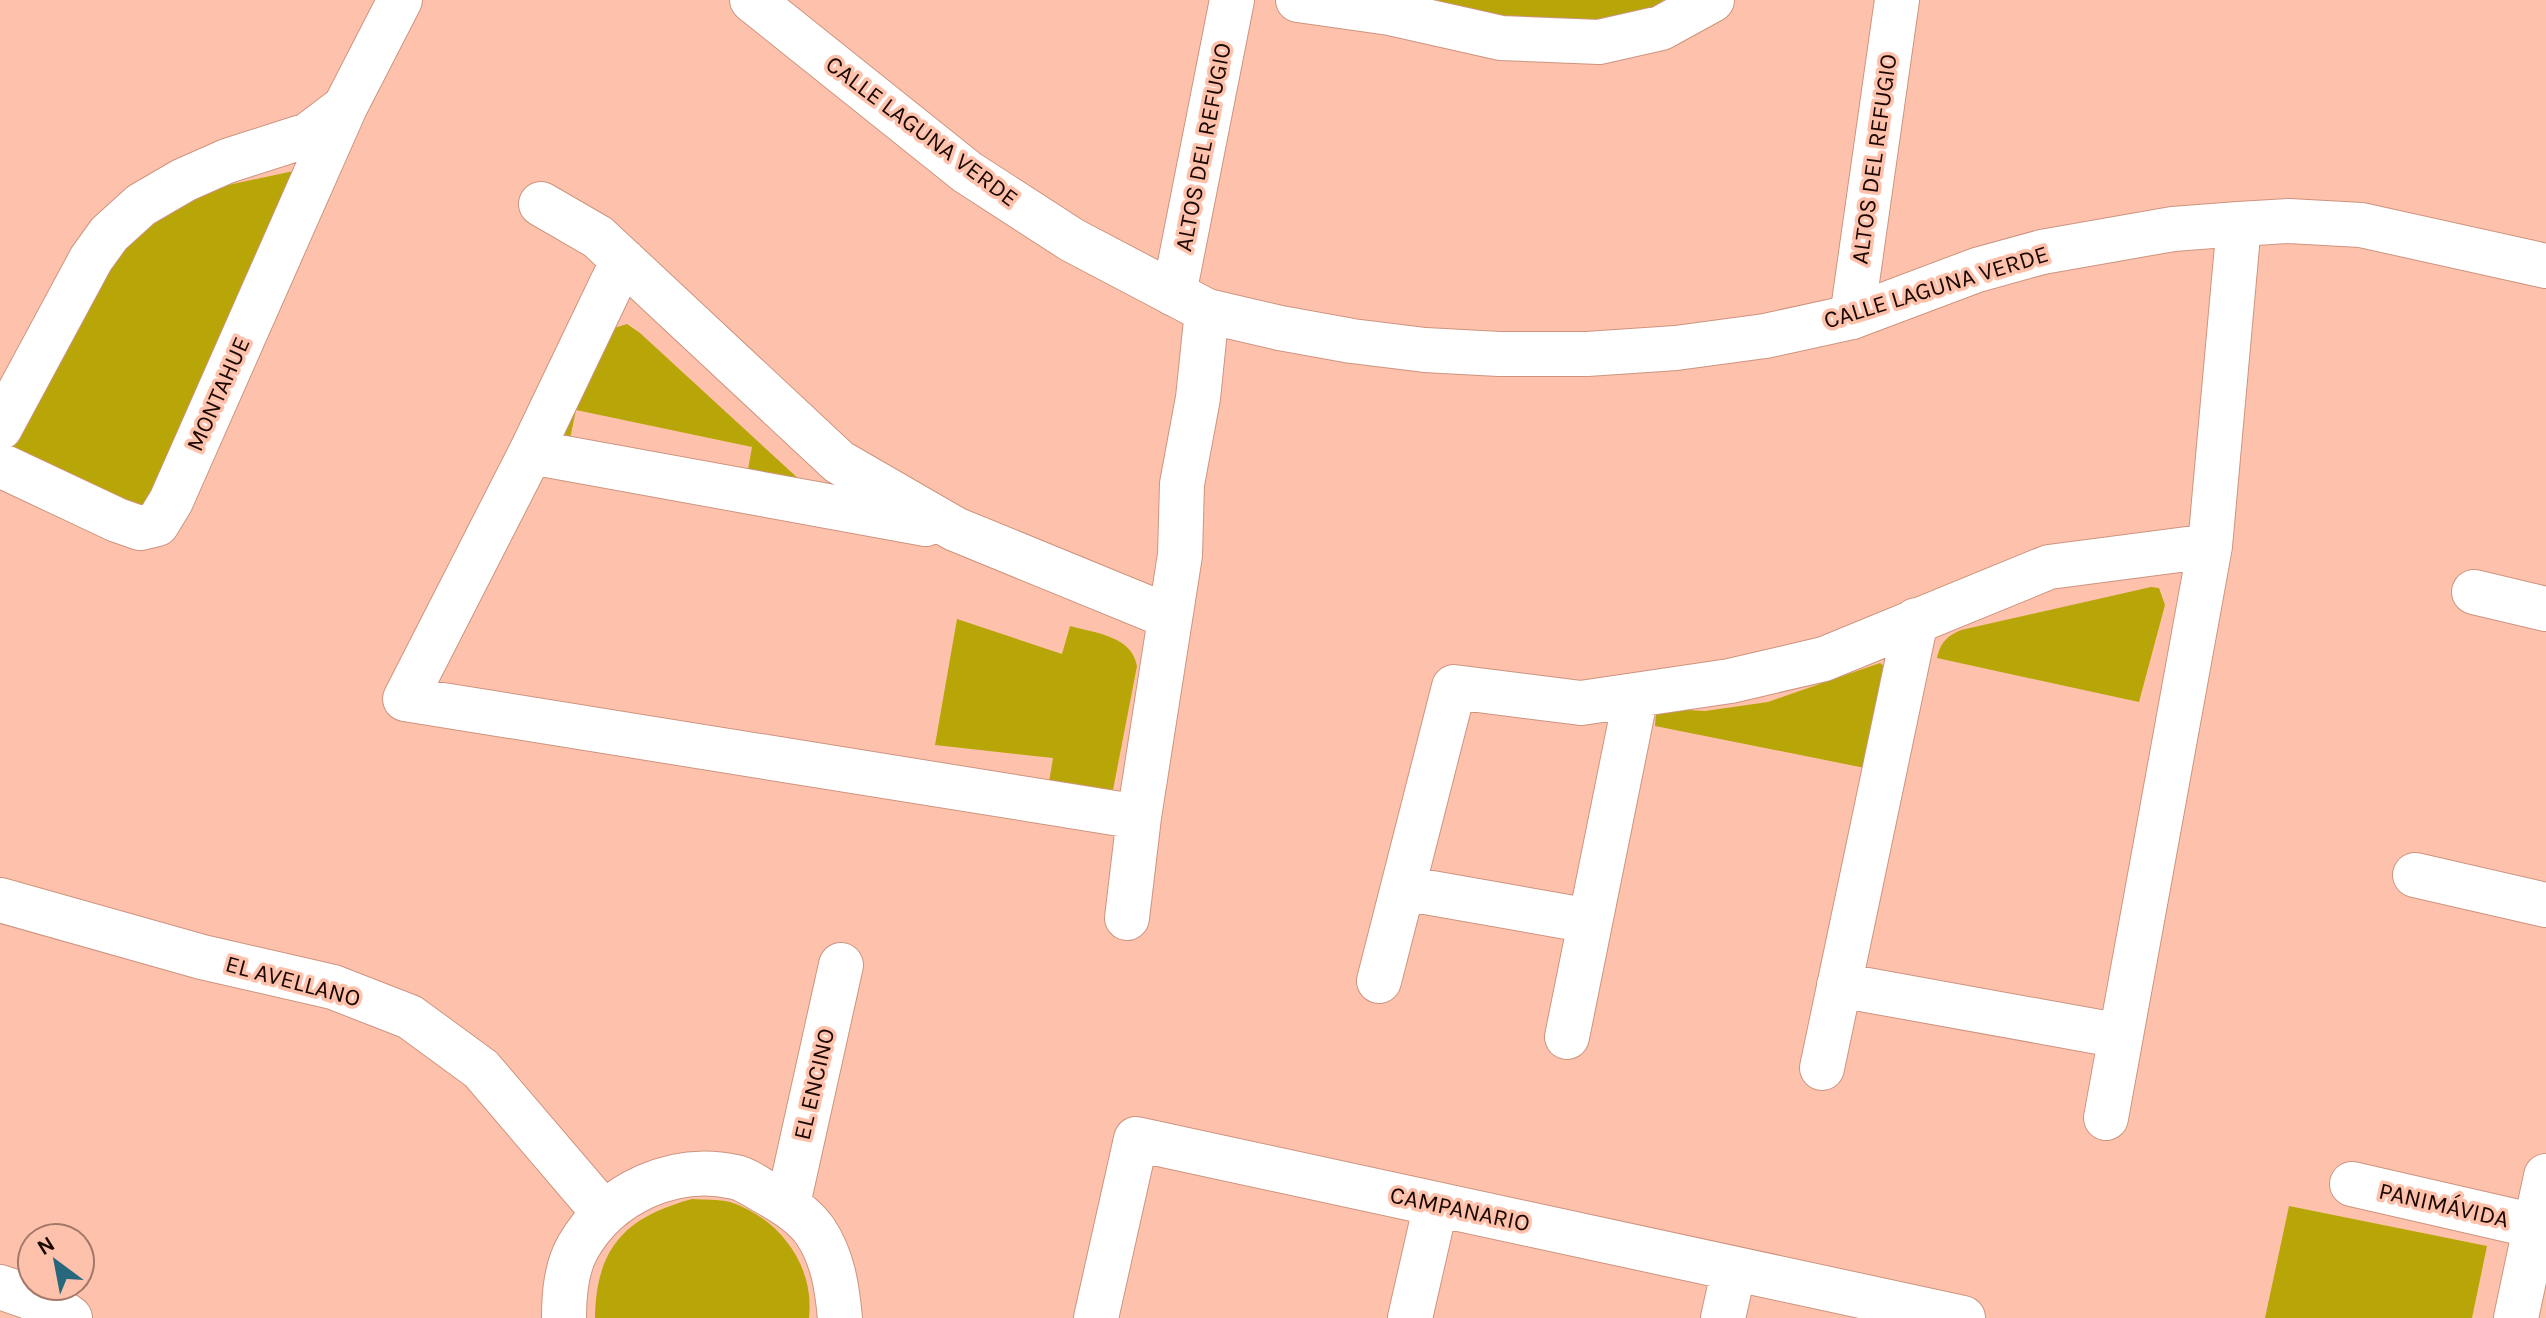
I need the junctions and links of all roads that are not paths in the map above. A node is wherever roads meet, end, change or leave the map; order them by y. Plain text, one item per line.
1 (400, 0) edge
2 (752, 0) edge
3 (1232, 0) edge
4 (1298, 0) edge
5 (1712, 0) edge
6 (1897, 0) edge
7 (1391, 7) edge
8 (345, 107) junction
9 (541, 204) dead end
10 (2239, 224) junction
11 (623, 260) junction
12 (2546, 266) edge
13 (1190, 303) junction
14 (1852, 317) junction
15 (0, 428) edge
16 (531, 452) junction
17 (0, 465) edge
18 (955, 529) junction
19 (2210, 546) junction
20 (2474, 592) dead end
21 (2546, 609) edge
22 (1170, 617) junction
23 (1916, 620) junction
24 (1636, 695) junction
25 (1139, 817) junction
26 (2415, 875) dead end
27 (1403, 888) junction
28 (0, 900) edge
29 (2546, 905) edge
30 (1127, 918) dead end
31 (1590, 921) junction
32 (841, 965) dead end
33 (1379, 981) dead end
34 (1839, 985) junction
35 (2121, 1036) junction
36 (1567, 1037) dead end
37 (1822, 1068) dead end
38 (2106, 1118) dead end
39 (2546, 1176) edge
40 (2352, 1184) dead end
41 (788, 1204) junction
42 (1436, 1204) junction
43 (604, 1213) junction
44 (2535, 1226) junction
45 (1734, 1269) junction
46 (0, 1287) edge
47 (70, 1318) edge
48 (564, 1318) edge
49 (840, 1318) edge
50 (1096, 1318) edge
51 (1410, 1318) edge
52 (1723, 1318) edge
53 (1963, 1318) edge
54 (2516, 1318) edge

1 - 8 street, MONTAHUE
2 - 13 street, CALLE LAGUNA VERDE
3 - 13 street, ALTOS DEL REFUGIO
4 - 7 street
5 - 7 street
6 - 14 street, ALTOS DEL REFUGIO
8 - 15 street, MONTAHUE
8 - 17 street, MONTAHUE
9 - 11 street
10 - 12 street, CALLE LAGUNA VERDE
10 - 14 street, CALLE LAGUNA VERDE
10 - 19 street
11 - 16 street
11 - 18 street
13 - 14 street, CALLE LAGUNA VERDE
13 - 22 street, ALTOS DEL REFUGIO
16 - 18 street
16 - 25 street
18 - 22 street
19 - 23 street
19 - 35 street
20 - 21 street
22 - 25 street, ALTOS DEL REFUGIO
23 - 24 street
23 - 34 street
24 - 27 street
24 - 31 street
25 - 30 street, ALTOS DEL REFUGIO
26 - 29 street
27 - 31 street
27 - 33 street
28 - 43 street, EL AVELLANO
31 - 36 street
32 - 41 street, EL ENCINO
34 - 35 street
34 - 37 street
35 - 38 street
39 - 44 street
40 - 44 street, PANIMÁVIDA
41 - 43 street
41 - 49 street
42 - 45 street, CAMPANARIO
42 - 50 street, CAMPANARIO
42 - 51 street
43 - 48 street
44 - 54 street
45 - 52 street
45 - 53 street, CAMPANARIO
46 - 47 street

